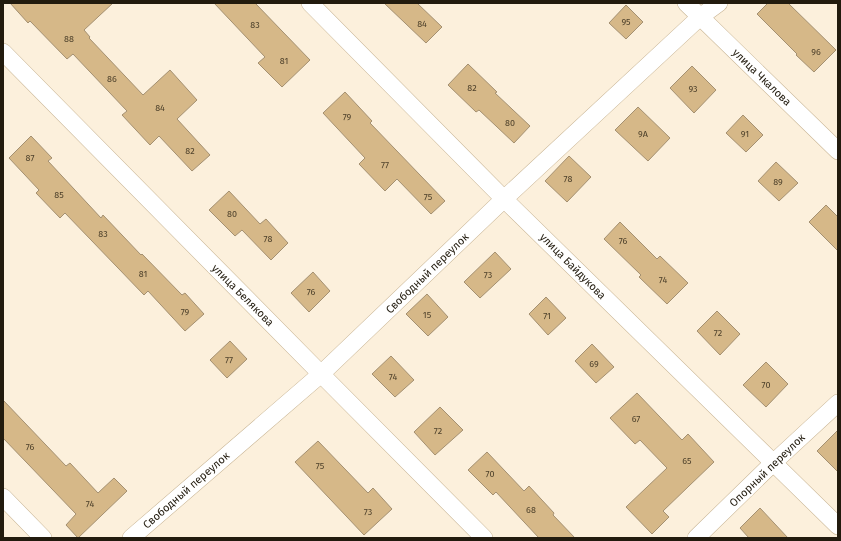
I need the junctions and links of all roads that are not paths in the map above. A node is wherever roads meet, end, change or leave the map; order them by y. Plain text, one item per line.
1 (310, 3) edge
2 (686, 3) edge
3 (719, 3) edge
4 (700, 17) junction
5 (3, 52) edge
6 (838, 151) edge
7 (504, 198) junction
8 (321, 374) junction
9 (838, 403) edge
10 (773, 463) junction
11 (3, 496) edge
12 (838, 526) edge
13 (43, 538) edge
14 (131, 538) edge
15 (484, 538) edge
16 (696, 538) edge

1 - 7 street, улица Байдукова
2 - 4 street, улица Чкалова
3 - 4 street, Свободный переулок
4 - 6 street, улица Чкалова
4 - 7 street, Свободный переулок
5 - 8 street, улица Белякова
7 - 8 street, Свободный переулок
7 - 10 street, улица Байдукова
8 - 14 street, Свободный переулок
8 - 15 street, улица Белякова
9 - 10 street, Опорный переулок
10 - 12 street, улица Байдукова
10 - 16 street, Опорный переулок
11 - 13 street

